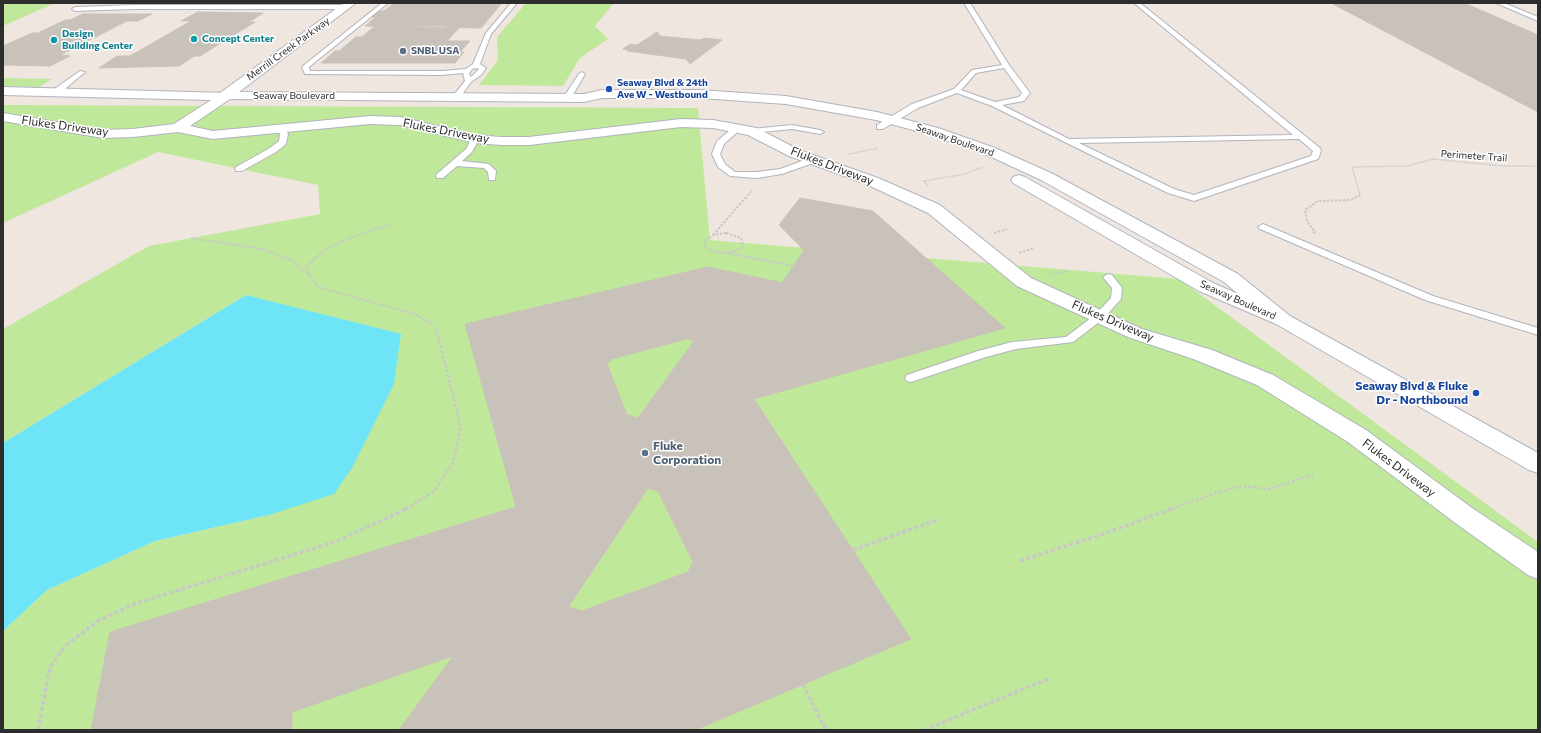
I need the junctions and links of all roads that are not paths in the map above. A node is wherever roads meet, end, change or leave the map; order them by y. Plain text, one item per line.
1 (308, 3) edge
2 (385, 3) edge
3 (514, 3) edge
4 (967, 3) edge
5 (1137, 3) edge
6 (1499, 3) edge
7 (134, 5) edge
8 (348, 5) edge
9 (302, 7) junction
10 (75, 9) dead end
11 (295, 12) dead end
12 (1538, 19) edge
13 (476, 65) junction
14 (1006, 66) junction
15 (468, 71) junction
16 (82, 72) dead end
17 (582, 74) dead end
18 (469, 81) junction
19 (3, 91) edge
20 (957, 91) junction
21 (56, 92) junction
22 (225, 96) junction
23 (456, 97) junction
24 (567, 98) junction
25 (995, 104) junction
26 (3, 117) edge
27 (886, 123) junction
28 (280, 127) junction
29 (178, 128) junction
30 (745, 129) junction
31 (820, 132) dead end
32 (1301, 137) junction
33 (475, 139) junction
34 (1068, 141) junction
35 (813, 160) junction
36 (456, 163) junction
37 (239, 169) dead end
38 (440, 176) dead end
39 (492, 178) dead end
40 (1263, 228) dead end
41 (1108, 277) dead end
42 (1098, 317) junction
43 (1283, 320) junction
44 (1538, 332) edge
45 (911, 378) dead end
46 (1538, 464) edge
47 (1538, 567) edge

1 - 9 lane
2 - 15 lane
3 - 13 lane
4 - 14 lane
5 - 32 lane
6 - 12 lane
7 - 9 lane
7 - 10 lane
8 - 9 lane
8 - 22 street, Merrill Creek Parkway
9 - 11 lane
13 - 15 lane
13 - 18 lane
14 - 20 lane
14 - 25 lane
15 - 18 lane
16 - 21 lane
17 - 24 lane
18 - 23 lane
19 - 21 street, Seaway Boulevard
20 - 25 lane
20 - 27 lane
21 - 22 street, Seaway Boulevard
22 - 23 street, Seaway Boulevard
22 - 29 street, Merrill Creek Parkway
23 - 24 street, Seaway Boulevard
24 - 27 street, Seaway Boulevard
25 - 34 lane
26 - 29 street, Flukes Driveway
27 - 43 street, Seaway Boulevard
27 - 43 street, Seaway Boulevard
28 - 29 street, Flukes Driveway
28 - 33 street, Flukes Driveway
28 - 37 lane
30 - 31 lane
30 - 33 street, Flukes Driveway
30 - 35 street, Flukes Driveway
30 - 35 lane
32 - 34 lane
32 - 34 lane
33 - 36 lane
35 - 42 street, Flukes Driveway
36 - 38 lane
36 - 39 lane
40 - 44 lane
41 - 42 lane
42 - 45 lane
42 - 47 street, Flukes Driveway
43 - 46 street, Seaway Boulevard

